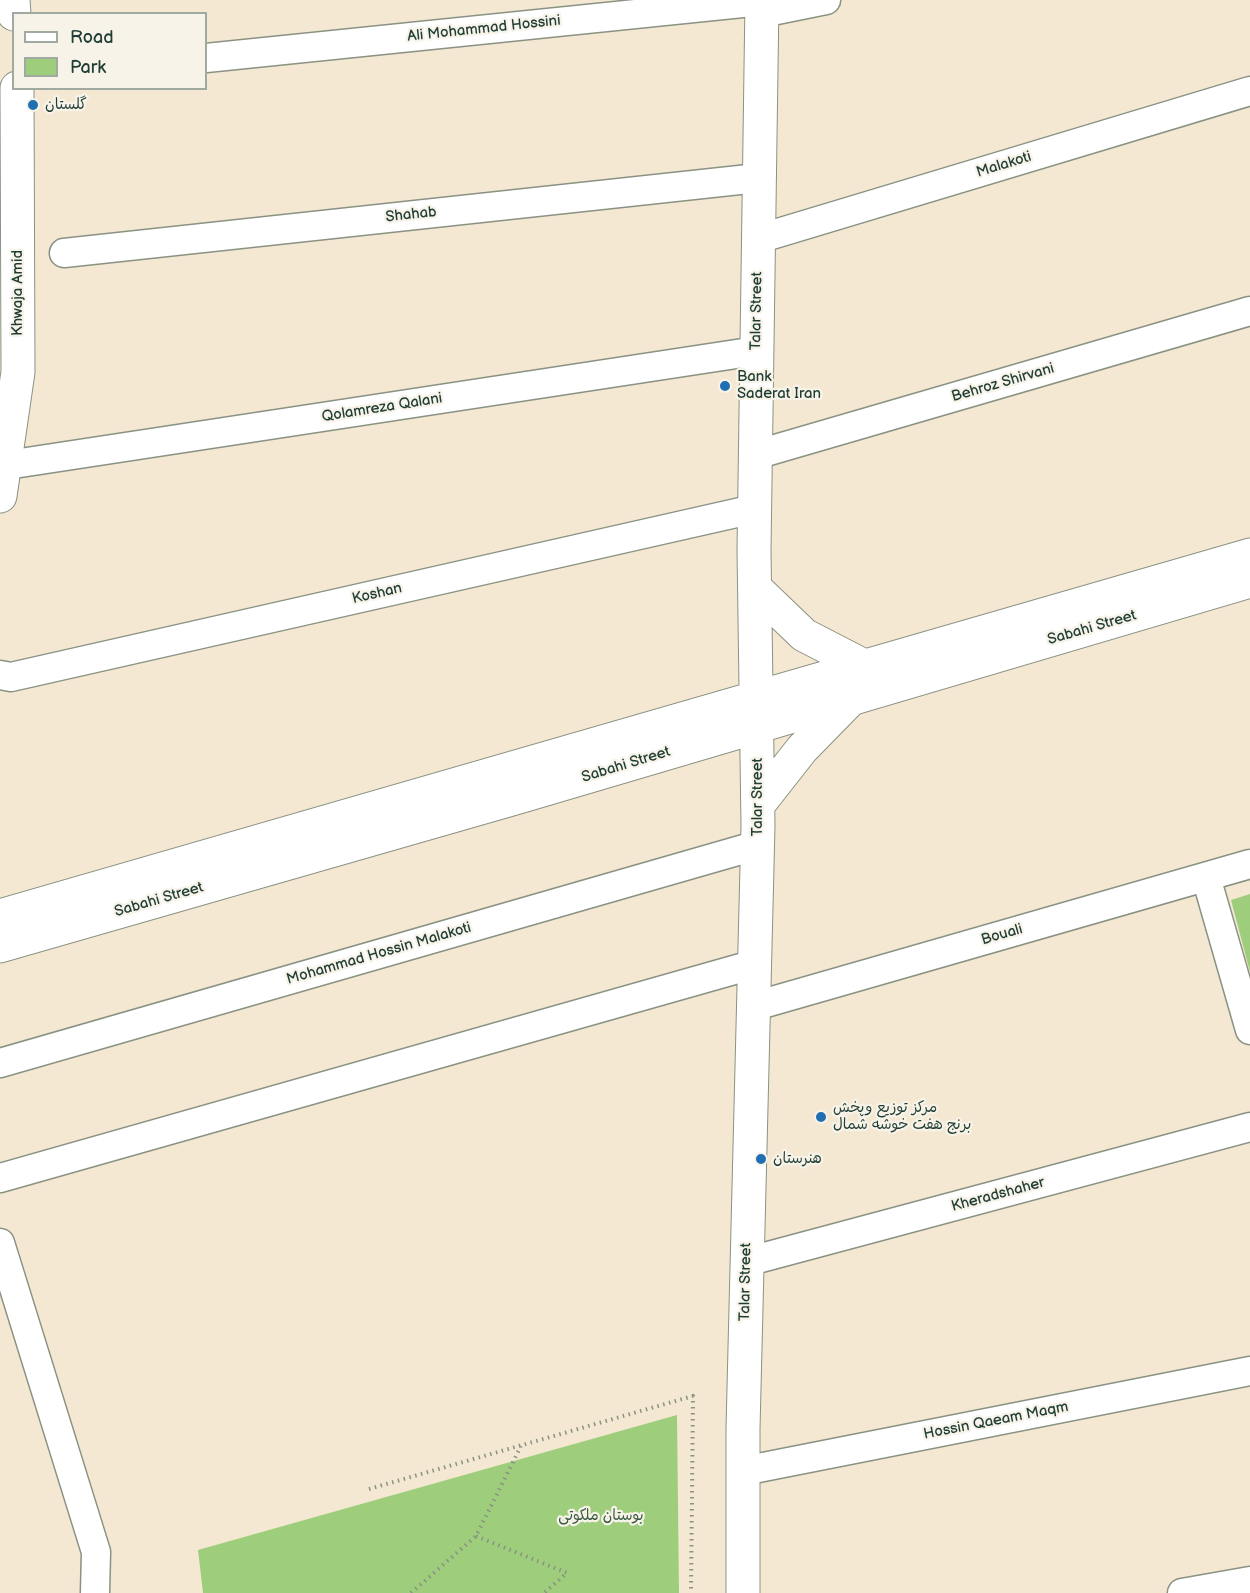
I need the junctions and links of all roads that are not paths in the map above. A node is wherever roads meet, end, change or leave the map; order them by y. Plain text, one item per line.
1 (826, 0) edge
2 (762, 5) edge
3 (207, 58) edge
4 (17, 90) edge
5 (1250, 90) edge
6 (758, 178) junction
7 (758, 239) junction
8 (64, 253) dead end
9 (1250, 311) edge
10 (756, 351) junction
11 (9, 372) edge
12 (755, 455) junction
13 (7, 465) junction
14 (0, 496) edge
15 (754, 509) junction
16 (1250, 555) edge
17 (1250, 581) edge
18 (755, 588) junction
19 (864, 666) junction
20 (0, 675) edge
21 (852, 698) junction
22 (756, 712) junction
23 (758, 805) junction
24 (758, 845) junction
25 (1250, 864) edge
26 (1206, 877) junction
27 (92, 904) junction
28 (0, 916) edge
29 (0, 946) edge
30 (754, 964) junction
31 (755, 1006) junction
32 (1250, 1030) edge
33 (0, 1062) edge
34 (1250, 1128) edge
35 (0, 1178) edge
36 (0, 1243) edge
37 (746, 1262) junction
38 (1250, 1371) edge
39 (743, 1470) junction
40 (1250, 1581) edge
41 (95, 1593) edge
42 (743, 1593) edge
43 (1182, 1593) edge

1 - 2 street, Ali Mohammad Hossini
2 - 3 street, Ali Mohammad Hossini
2 - 6 street, Talar Street
4 - 11 street, Khwaja Amid
5 - 7 street, Malakoti
6 - 7 street, Talar Street
6 - 8 street, Shahab
7 - 10 street, Talar Street
9 - 12 street, Behroz Shirvani
10 - 12 street, Talar Street
10 - 13 street, Qolamreza Qalani
11 - 13 street, Khwaja Amid
12 - 15 street, Talar Street
13 - 14 street, Khwaja Amid
15 - 18 street, Talar Street
15 - 20 street, Koshan
16 - 19 street, Sabahi Street
17 - 21 street, Sabahi Street
18 - 19 street
18 - 22 street, Talar Street
19 - 22 street, Sabahi Street
21 - 22 street, Sabahi Street
21 - 23 street
22 - 23 street, Talar Street
22 - 27 street, Sabahi Street
23 - 24 street, Talar Street
24 - 30 street, Talar Street
24 - 33 street, Mohammad Hossin Malakoti
25 - 26 street, Bouali
26 - 31 street, Bouali
26 - 32 street
27 - 28 street, Sabahi Street
27 - 29 street, Sabahi Street
30 - 31 street, Talar Street
30 - 35 street
31 - 37 street, Talar Street
34 - 37 street, Kheradshaher
36 - 41 street
37 - 39 street, Talar Street
38 - 39 street, Hossin Qaeam Maqm
39 - 42 street, Talar Street
40 - 43 street

